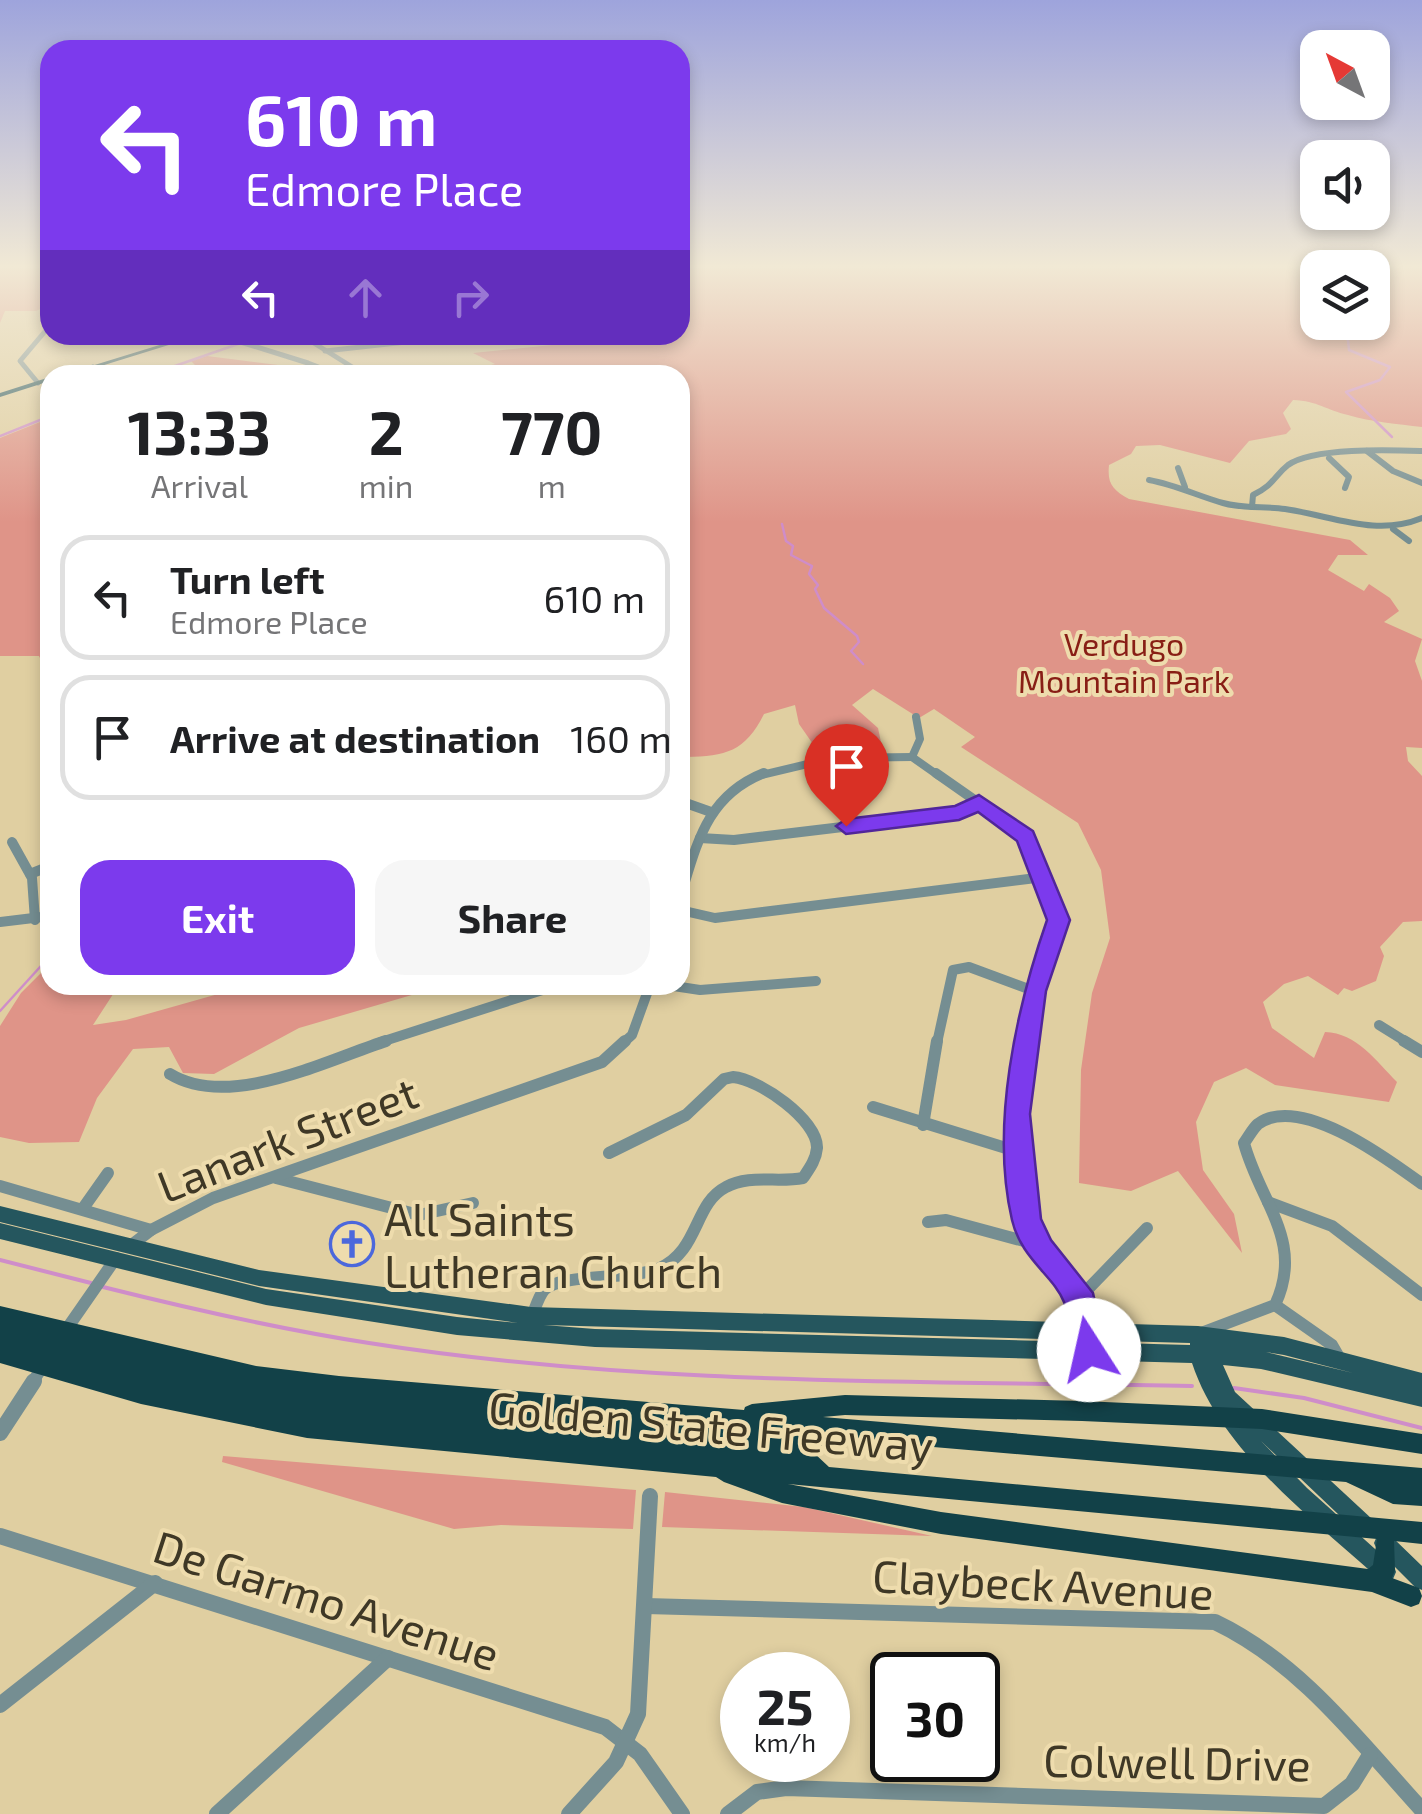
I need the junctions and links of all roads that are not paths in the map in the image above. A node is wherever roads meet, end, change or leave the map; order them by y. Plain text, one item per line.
1 (27, 353) edge
2 (138, 353) edge
3 (283, 353) edge
4 (329, 353) edge
5 (343, 362) junction
6 (96, 365) edge
7 (309, 365) edge
8 (336, 365) edge
9 (349, 365) edge
10 (38, 383) joint
11 (0, 395) edge
12 (1422, 450) edge
13 (1367, 451) junction
14 (1328, 457) junction
15 (1178, 468) dead end
16 (1149, 480) dead end
17 (1422, 482) edge
18 (1185, 487) junction
19 (1344, 488) dead end
20 (1252, 507) junction
21 (1422, 518) edge
22 (1393, 528) junction
23 (1409, 541) dead end
24 (916, 717) dead end
25 (912, 757) junction
26 (979, 803) junction
27 (690, 805) edge
28 (710, 812) junction
29 (700, 838) junction
30 (12, 842) dead end
31 (690, 857) edge
32 (40, 870) edge
33 (30, 874) junction
34 (1044, 877) junction
35 (690, 912) edge
36 (40, 919) edge
37 (36, 920) junction
38 (0, 922) edge
39 (816, 981) dead end
40 (690, 988) edge
41 (1034, 991) junction
42 (527, 995) edge
43 (646, 995) edge
44 (1379, 1025) dead end
45 (1422, 1052) edge
46 (170, 1074) dead end
47 (872, 1107) dead end
48 (923, 1125) junction
49 (1020, 1152) junction
50 (609, 1153) dead end
51 (108, 1173) dead end
52 (276, 1178) junction
53 (1422, 1184) edge
54 (0, 1186) edge
55 (1268, 1202) junction
56 (473, 1203) dead end
57 (84, 1207) junction
58 (0, 1214) edge
59 (928, 1222) dead end
60 (1147, 1228) dead end
61 (150, 1230) junction
62 (0, 1231) edge
63 (1035, 1244) junction
64 (130, 1246) junction
65 (109, 1266) junction
66 (1078, 1293) junction
67 (1422, 1296) edge
68 (1275, 1305) junction
69 (0, 1315) edge
70 (529, 1325) junction
71 (0, 1330) edge
72 (0, 1339) edge
73 (1087, 1342) junction
74 (41, 1345) junction
75 (1201, 1348) junction
76 (64, 1351) junction
77 (0, 1354) edge
78 (1261, 1360) junction
79 (1344, 1372) junction
80 (1204, 1380) junction
81 (1422, 1382) edge
82 (1422, 1398) edge
83 (1229, 1408) junction
84 (1175, 1415) junction
85 (731, 1418) junction
86 (1252, 1419) junction
87 (840, 1427) junction
88 (0, 1433) edge
89 (1422, 1444) edge
90 (710, 1466) junction
91 (824, 1476) junction
92 (1422, 1478) edge
93 (1408, 1489) edge
94 (650, 1496) dead end
95 (1422, 1533) edge
96 (0, 1536) edge
97 (1385, 1544) junction
98 (1378, 1576) junction
99 (155, 1583) junction
100 (1418, 1594) edge
101 (646, 1606) junction
102 (388, 1658) junction
103 (0, 1706) edge
104 (629, 1739) junction
105 (1370, 1756) junction
106 (1422, 1810) edge
107 (217, 1814) edge
108 (569, 1814) edge
109 (682, 1814) edge
110 (728, 1814) edge

1 - 10 street
2 - 6 main road
3 - 7 street
4 - 5 street
5 - 8 street
5 - 9 street
10 - 11 main road
12 - 13 street
13 - 14 street
13 - 17 street
14 - 19 street
14 - 20 street
15 - 18 street
16 - 18 street
18 - 20 street
20 - 22 street
21 - 22 street
22 - 23 street
24 - 25 street
25 - 26 street
25 - 28 street
26 - 29 street
26 - 34 street
27 - 28 street
28 - 29 street
29 - 31 street
30 - 33 street
32 - 33 street
33 - 37 street
34 - 35 street
34 - 41 street
36 - 37 street
37 - 38 street
39 - 40 street
41 - 48 street
41 - 49 street
42 - 46 street
43 - 52 street, Lanark Street
44 - 45 street
47 - 48 street
48 - 49 street
49 - 63 street
50 - 70 street
51 - 57 street
52 - 56 street
52 - 61 street, Lanark Street
53 - 55 street
54 - 57 street
55 - 67 street
55 - 68 street
57 - 61 street
58 - 64 main road
59 - 63 street
60 - 66 street
61 - 64 street, Lanark Street
62 - 65 main road
63 - 66 street
64 - 65 street, Lanark Street
64 - 70 main road
65 - 70 main road
65 - 88 street, Lanark Street
66 - 73 street
68 - 75 street
68 - 79 street
69 - 74 highway, Golden State Freeway
70 - 73 main road
71 - 74 highway
72 - 74 highway
73 - 75 main road
74 - 76 highway, Golden State Freeway
74 - 76 highway, Golden State Freeway
74 - 77 highway, Golden State Freeway
75 - 78 main road
75 - 79 main road
75 - 80 main road
75 - 83 main road
76 - 85 highway, Golden State Freeway
76 - 87 highway
76 - 90 highway, Golden State Freeway
76 - 91 highway
78 - 79 main road
78 - 83 main road
79 - 81 main road
79 - 82 main road
80 - 83 main road
80 - 84 main road
83 - 84 highway
83 - 86 highway
83 - 98 main road
84 - 85 highway
85 - 87 highway, Golden State Freeway
86 - 89 highway
86 - 97 main road
87 - 93 highway, Golden State Freeway
90 - 91 highway, Golden State Freeway
90 - 98 highway
91 - 95 highway, Golden State Freeway
92 - 93 highway
94 - 101 street
96 - 99 street, De Garmo Avenue
97 - 98 highway
97 - 100 main road
98 - 100 highway
99 - 102 street, De Garmo Avenue
99 - 103 street
101 - 104 street
101 - 105 street, Claybeck Avenue
102 - 104 street, De Garmo Avenue
102 - 107 street
104 - 108 street
104 - 109 street
105 - 106 street, Claybeck Avenue
105 - 110 street, Colwell Drive

